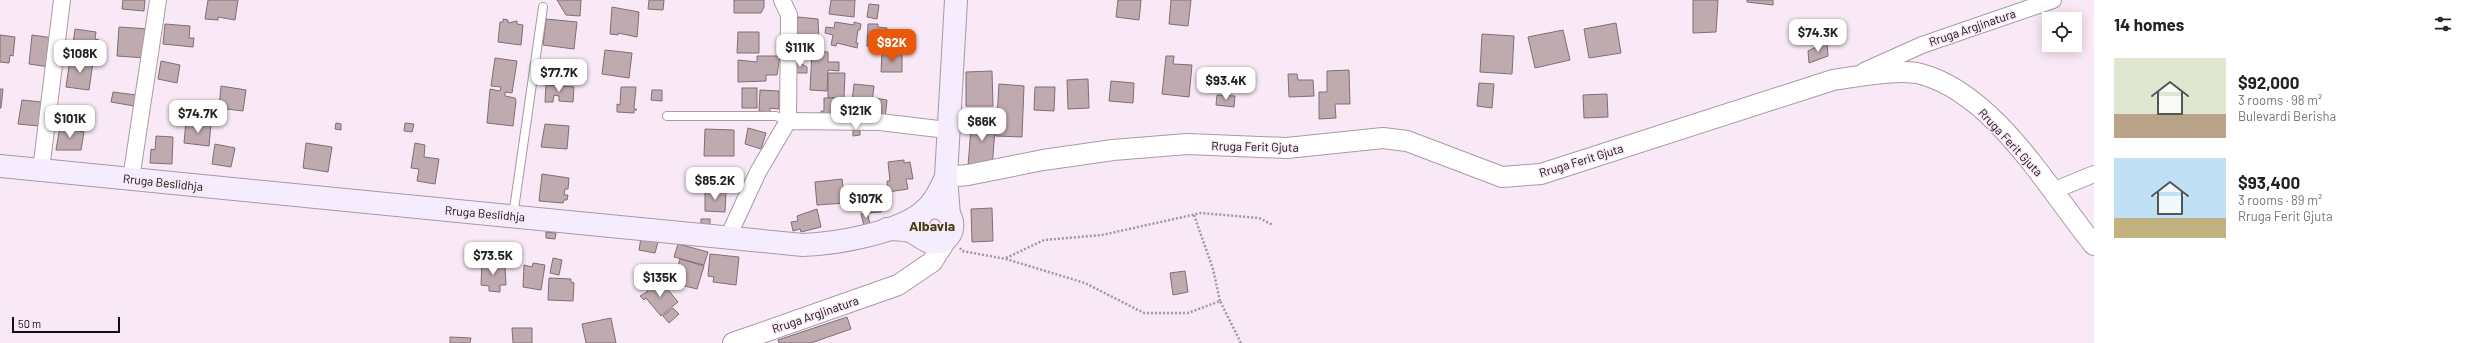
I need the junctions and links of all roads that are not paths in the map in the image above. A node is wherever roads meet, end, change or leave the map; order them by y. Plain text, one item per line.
1 (62, 0) edge
2 (158, 0) edge
3 (782, 0) edge
4 (956, 0) edge
5 (2053, 0) edge
6 (543, 7) dead end
7 (1914, 48) junction
8 (1920, 74) junction
9 (1833, 80) junction
10 (667, 116) dead end
11 (788, 121) junction
12 (948, 130) junction
13 (0, 166) edge
14 (41, 170) junction
15 (2094, 174) edge
16 (946, 177) junction
17 (131, 179) junction
18 (2055, 190) junction
19 (923, 212) junction
20 (949, 215) junction
21 (513, 216) junction
22 (885, 229) junction
23 (728, 237) junction
24 (948, 237) junction
25 (922, 238) junction
26 (2094, 245) edge
27 (898, 285) junction
28 (732, 343) edge

1 - 14 street
2 - 17 street
3 - 11 street
4 - 12 main road
5 - 7 street, Rruga Argjinatura
6 - 21 lane
7 - 8 street, Rruga Argjinatura
7 - 9 street, Rruga Argjinatura
8 - 9 street, Rruga Ferit Gjuta
8 - 18 street, Rruga Ferit Gjuta
9 - 16 street, Rruga Ferit Gjuta
10 - 11 lane
11 - 12 street
11 - 23 street
12 - 16 main road
13 - 14 main road, Rruga Beslidhja
14 - 17 main road, Rruga Beslidhja
15 - 18 street
16 - 19 main road, Rruga Beslidhja
16 - 20 main road
17 - 21 main road, Rruga Beslidhja
18 - 26 street, Rruga Ferit Gjuta
19 - 20 main road
19 - 22 main road, Rruga Beslidhja
19 - 25 main road
20 - 24 main road
21 - 23 main road, Rruga Beslidhja
22 - 23 main road, Rruga Beslidhja
22 - 25 main road
24 - 25 main road
24 - 27 street, Rruga Argjinatura
25 - 27 street, Rruga Argjinatura
27 - 28 street, Rruga Argjinatura

